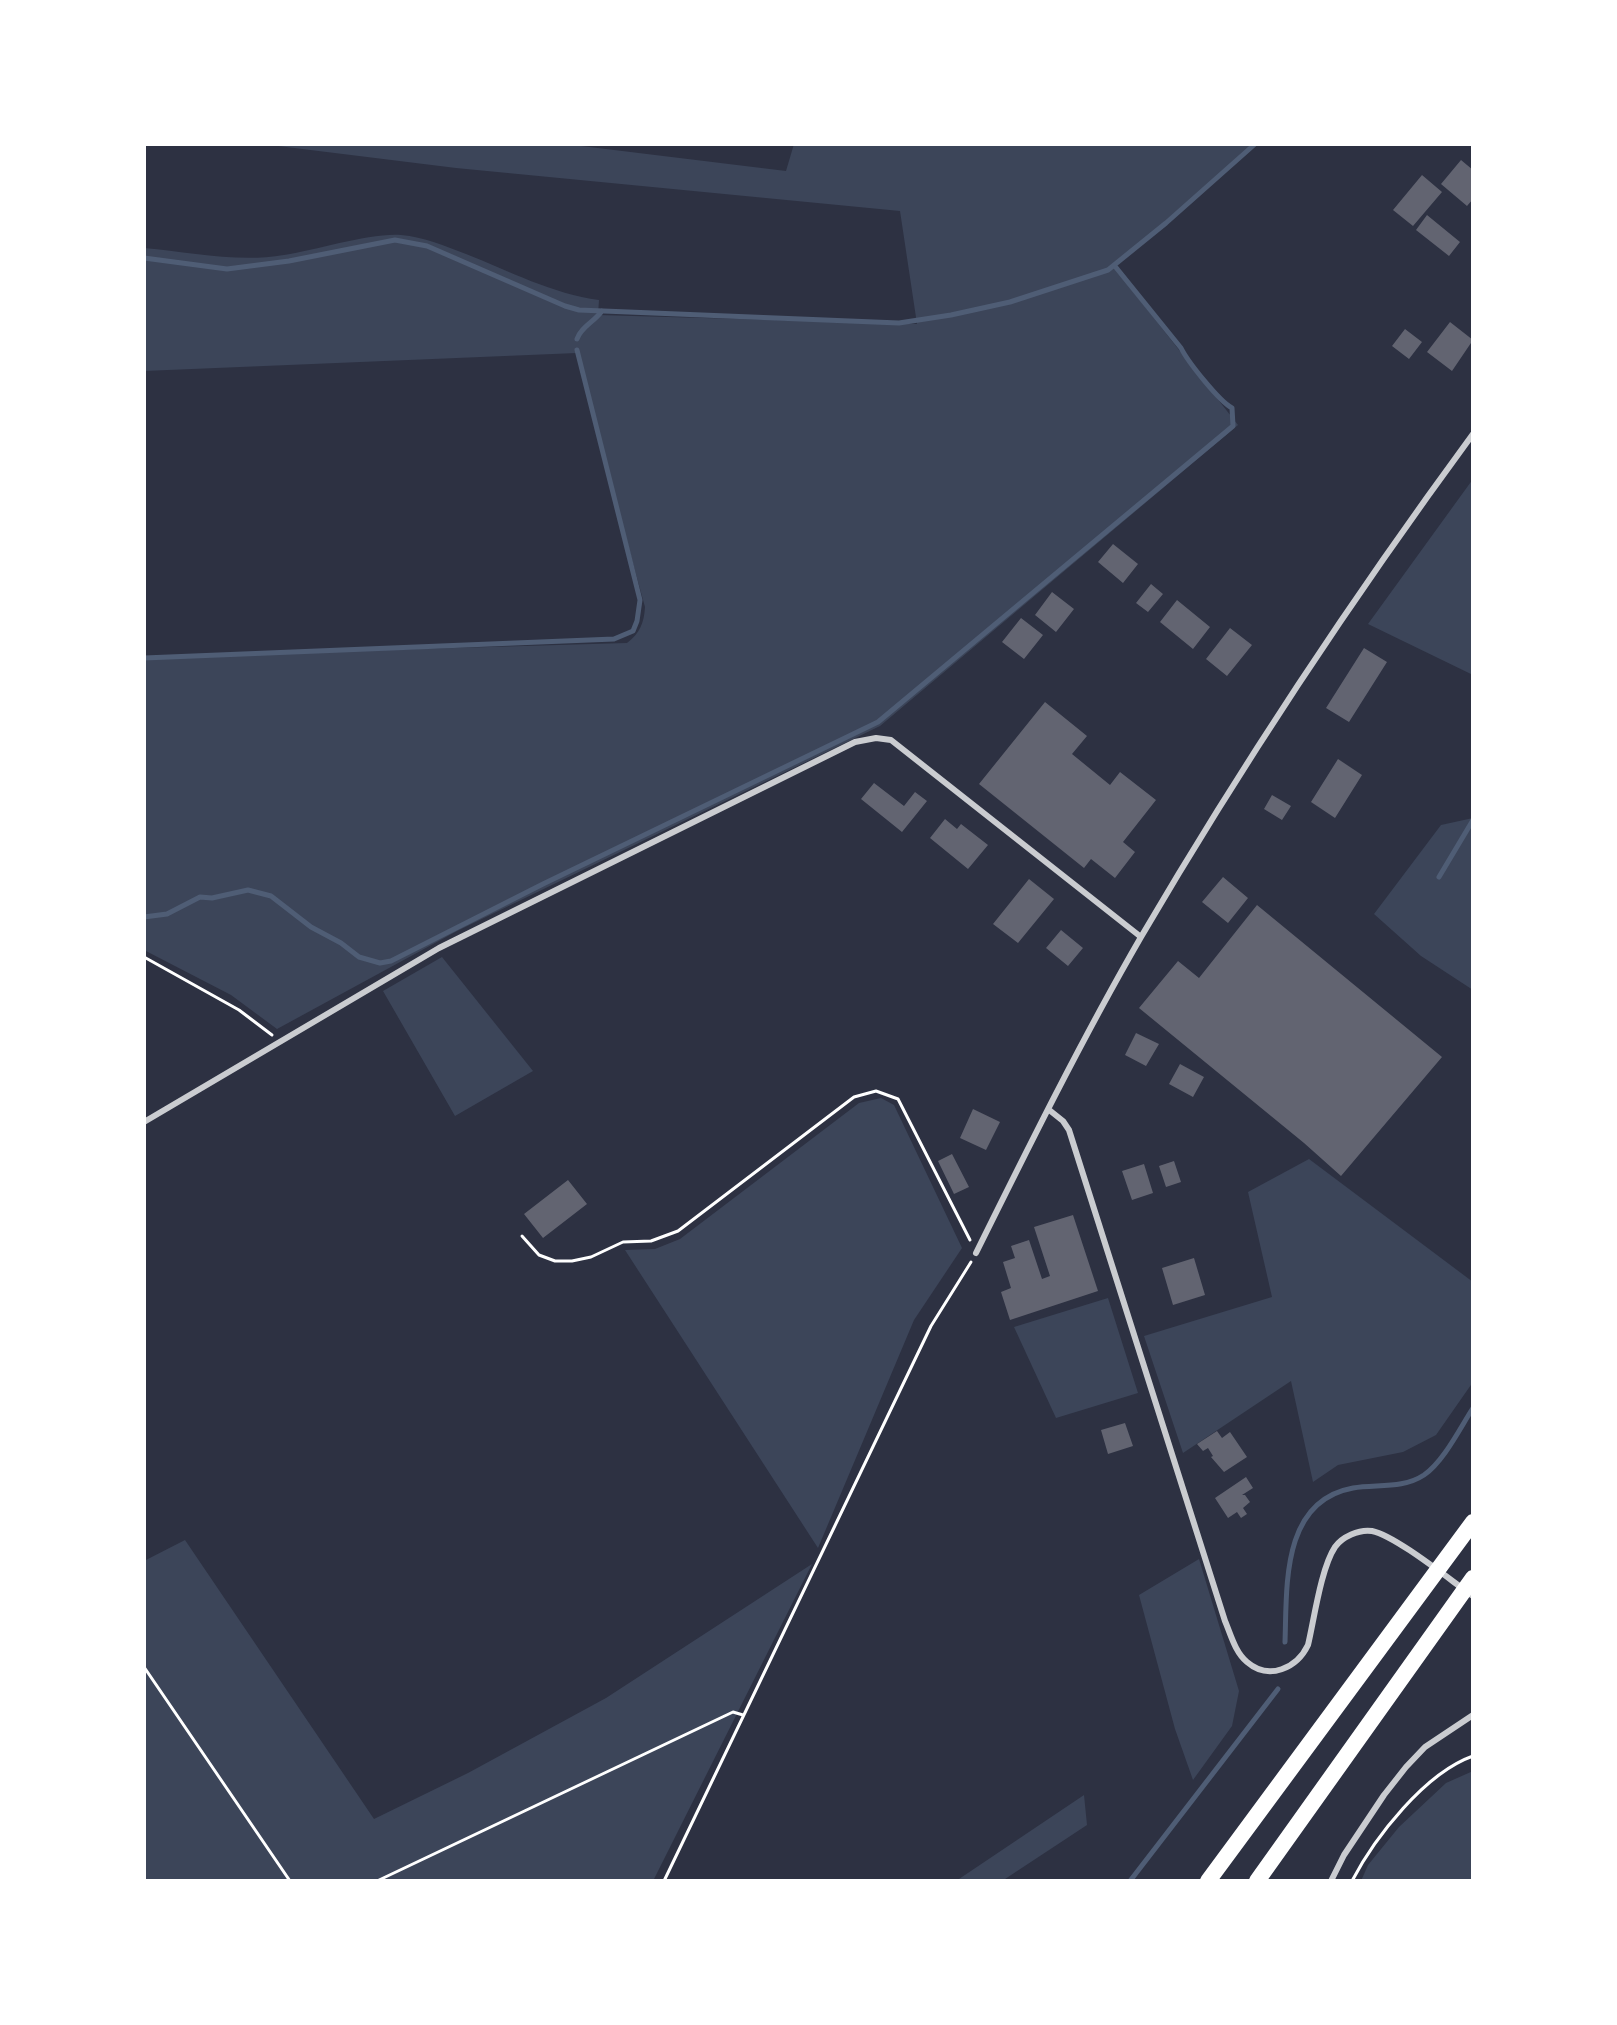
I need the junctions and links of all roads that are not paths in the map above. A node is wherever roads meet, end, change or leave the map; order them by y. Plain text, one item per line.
1 (1473, 434) edge
2 (1141, 938) junction
3 (1048, 1109) junction
4 (144, 1122) edge
5 (976, 1253) road end
6 (1473, 1522) edge
7 (1473, 1578) edge
8 (1473, 1596) edge
9 (1473, 1715) edge
10 (1208, 1881) edge
11 (1257, 1881) edge
12 (1331, 1881) edge

1 - 2 street
2 - 3 street
2 - 4 street
3 - 5 street
3 - 8 street
6 - 10 highway
7 - 11 highway
9 - 12 street

